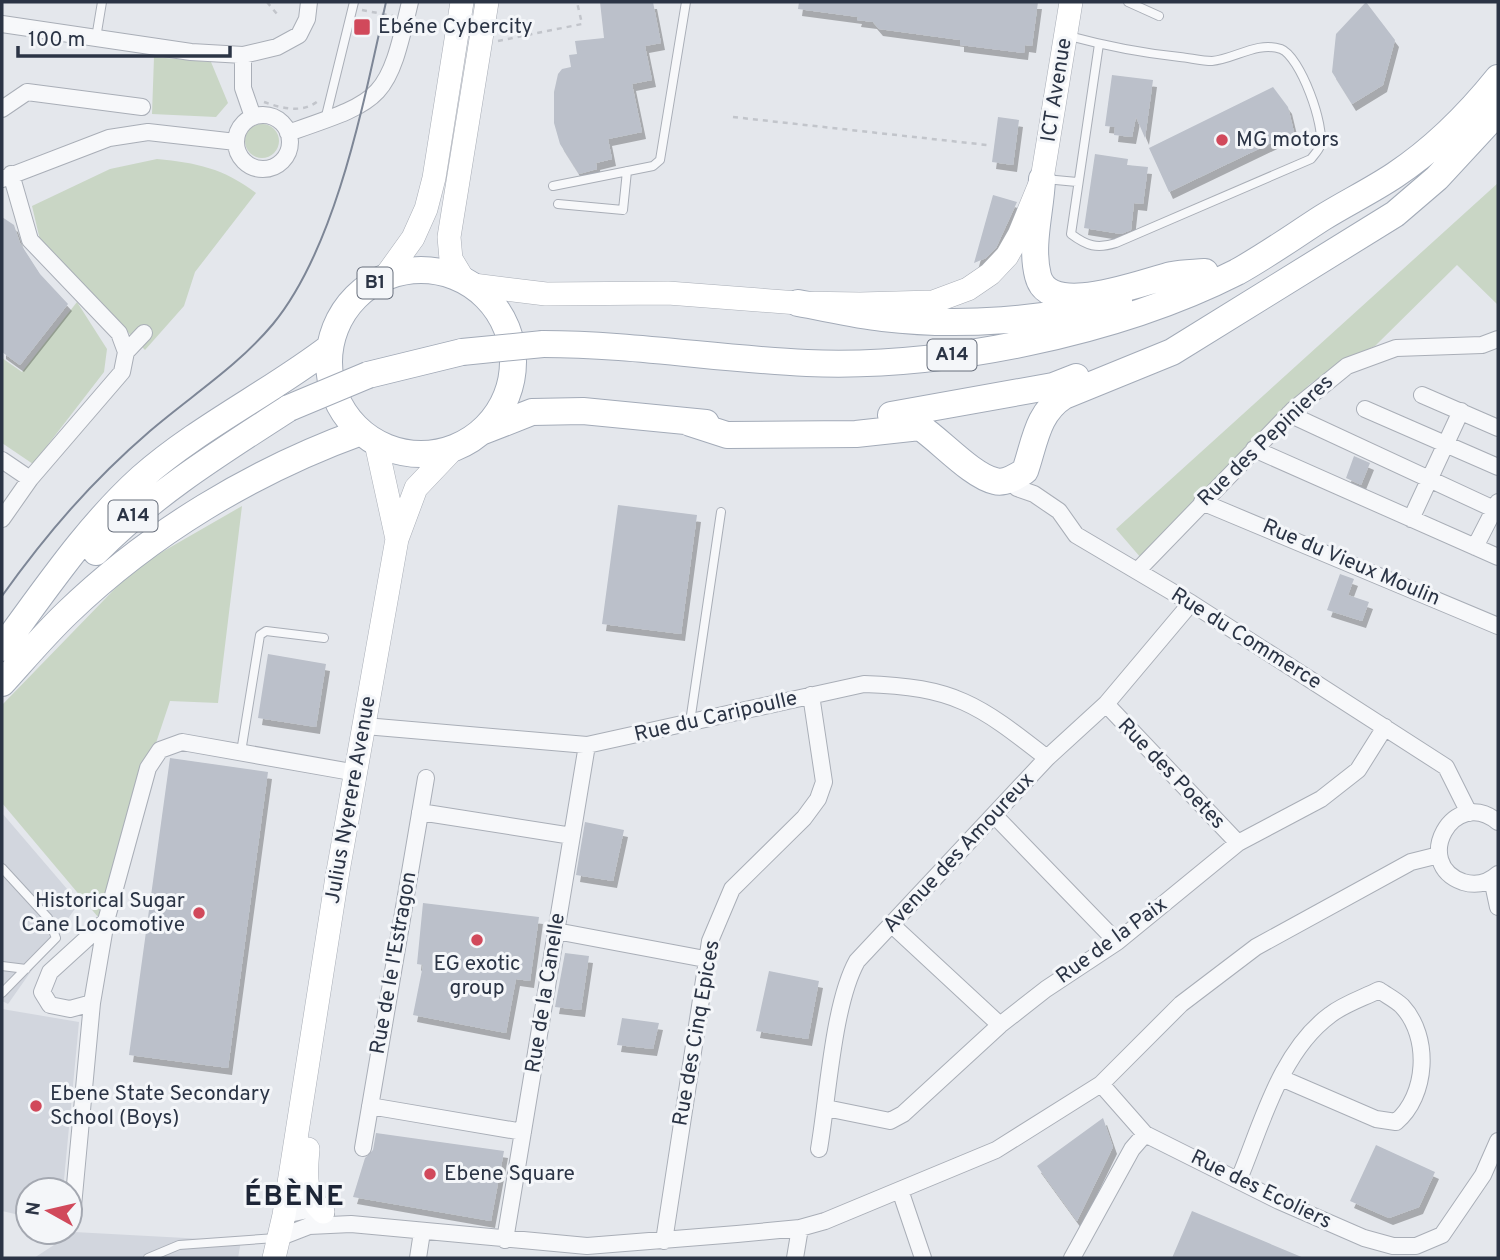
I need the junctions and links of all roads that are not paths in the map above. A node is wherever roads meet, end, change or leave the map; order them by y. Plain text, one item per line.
1 (102, 2) edge
2 (309, 2) edge
3 (410, 2) edge
4 (462, 2) edge
5 (487, 2) edge
6 (686, 2) edge
7 (1071, 2) edge
8 (1128, 2) edge
9 (357, 6) edge
10 (1159, 16) dead end
11 (2, 24) edge
12 (1066, 35) junction
13 (96, 38) junction
14 (1099, 44) junction
15 (243, 55) junction
16 (1498, 77) edge
17 (142, 107) dead end
18 (2, 109) edge
19 (1490, 116) edge
20 (253, 117) junction
21 (325, 120) junction
22 (288, 133) junction
23 (236, 142) junction
24 (627, 171) junction
25 (6, 177) edge
26 (1042, 179) junction
27 (1077, 182) junction
28 (553, 186) dead end
29 (558, 204) dead end
30 (1331, 212) junction
31 (1205, 272) junction
32 (385, 277) junction
33 (468, 282) junction
34 (798, 303) junction
35 (1214, 323) junction
36 (144, 333) dead end
37 (1498, 340) edge
38 (330, 347) junction
39 (126, 352) junction
40 (1422, 395) dead end
41 (1365, 409) dead end
42 (1461, 411) junction
43 (1289, 414) junction
44 (690, 423) junction
45 (1498, 428) edge
46 (481, 432) junction
47 (368, 437) junction
48 (1446, 444) junction
49 (454, 448) junction
50 (1254, 449) junction
51 (2, 460) edge
52 (1498, 467) edge
53 (30, 479) junction
54 (1429, 479) junction
55 (1010, 480) junction
56 (1202, 502) junction
57 (1497, 508) edge
58 (721, 512) dead end
59 (2, 519) edge
60 (1411, 519) junction
61 (397, 539) junction
62 (1475, 547) junction
63 (1498, 557) edge
64 (1138, 570) junction
65 (1191, 603) junction
66 (1498, 626) edge
67 (324, 638) dead end
68 (2, 651) edge
69 (2, 683) edge
70 (811, 695) junction
71 (1105, 704) junction
72 (690, 722) junction
73 (365, 726) junction
74 (1385, 727) junction
75 (587, 745) junction
76 (241, 752) junction
77 (1047, 758) junction
78 (357, 773) junction
79 (426, 778) dead end
80 (420, 812) junction
81 (1469, 813) junction
82 (995, 816) junction
83 (1498, 822) edge
84 (572, 836) junction
85 (1238, 843) junction
86 (1439, 855) junction
87 (2, 868) edge
88 (1495, 876) edge
89 (1498, 907) edge
90 (106, 921) junction
91 (891, 924) junction
92 (556, 931) junction
93 (1117, 942) junction
94 (705, 959) junction
95 (2, 966) edge
96 (26, 969) junction
97 (2, 993) edge
98 (92, 1003) junction
99 (1000, 1025) junction
100 (306, 1065) junction
101 (1282, 1078) junction
102 (1101, 1084) junction
103 (370, 1106) junction
104 (826, 1108) junction
105 (523, 1132) junction
106 (1145, 1135) junction
107 (1498, 1141) edge
108 (363, 1148) dead end
109 (818, 1149) dead end
110 (76, 1176) edge
111 (1239, 1179) junction
112 (900, 1190) junction
113 (323, 1212) junction
114 (284, 1215) junction
115 (351, 1224) junction
116 (800, 1228) junction
117 (422, 1233) junction
118 (505, 1240) junction
119 (664, 1241) junction
120 (276, 1248) edge
121 (148, 1258) edge
122 (418, 1258) edge
123 (795, 1258) edge
124 (923, 1258) edge
125 (1072, 1258) edge

1 - 13 lane
2 - 15 street
3 - 21 street
4 - 32 main road, Julius Nyerere Avenue / B1
5 - 33 main road, Julius Nyerere Avenue / B1
6 - 24 lane
7 - 12 main road, ICT Avenue
8 - 10 lane
9 - 21 lane
11 - 13 street
12 - 14 lane
12 - 26 main road, ICT Avenue
13 - 15 street
14 - 27 lane
14 - 27 lane
15 - 20 street
16 - 19 main road
17 - 18 street
19 - 30 main road, A14
19 - 35 main road, A14
20 - 22 street
20 - 23 street
21 - 22 street
22 - 23 street
23 - 25 street
24 - 28 lane
24 - 29 lane
25 - 39 street
26 - 27 lane
26 - 31 main road
26 - 34 main road, ICT Avenue
30 - 31 main road
30 - 68 main road, A14, bridge
31 - 34 main road
32 - 33 main road, Julius Nyerere Avenue / B1
32 - 38 main road, Julius Nyerere Avenue / B1
33 - 34 main road, ICT Avenue
33 - 46 main road, Julius Nyerere Avenue / B1
35 - 44 main road, A14
35 - 55 main road
36 - 39 street
37 - 43 street, Rue des Pepinieres
38 - 47 main road, Julius Nyerere Avenue / B1
38 - 68 main road
39 - 53 street
40 - 42 street
41 - 48 street
42 - 45 street
42 - 48 street
43 - 50 street, Rue des Pepinieres
43 - 54 street
44 - 46 main road, A14
44 - 55 main road
46 - 49 main road, Julius Nyerere Avenue / B1
47 - 49 main road, Julius Nyerere Avenue / B1
47 - 61 main road, Julius Nyerere Avenue / B1
47 - 69 main road
48 - 52 street
48 - 54 street
49 - 61 main road, Julius Nyerere Avenue / B1
50 - 56 street, Rue des Pepinieres
50 - 60 street
51 - 53 street
53 - 59 street
54 - 57 street
54 - 60 street
55 - 64 street, Rue du Commerce
56 - 64 street, Rue des Pepinieres
56 - 66 street, Rue du Vieux Moulin
57 - 62 street
58 - 72 lane
60 - 62 street
61 - 73 main road, Julius Nyerere Avenue / B1
62 - 63 street
64 - 65 street, Rue du Commerce
65 - 71 street, Avenue des Amoureux
65 - 74 street, Rue du Commerce
67 - 76 lane
70 - 72 street, Rue du Caripoulle
70 - 77 street, Rue du Caripoulle
70 - 94 street, Rue des Cinq Epices
71 - 77 street, Avenue des Amoureux
71 - 85 street, Rue des Poetes
72 - 75 street, Rue du Caripoulle
73 - 75 street, Rue du Caripoulle
73 - 78 main road, Julius Nyerere Avenue / B1
74 - 81 street, Rue du Commerce
74 - 85 street, Rue de la Paix
75 - 84 street, Rue de la Canelle
76 - 78 street
76 - 90 street
77 - 82 street, Avenue des Amoureux
78 - 100 main road, Julius Nyerere Avenue / B1
79 - 80 street, Rue de le I'Estragon
80 - 84 street
80 - 103 street, Rue de le I'Estragon
81 - 83 street
81 - 86 street
82 - 91 street, Avenue des Amoureux
82 - 93 street
84 - 92 street, Rue de la Canelle
85 - 93 street, Rue de la Paix
86 - 88 street
86 - 102 street
87 - 96 lane
88 - 89 street
90 - 98 street
90 - 98 street
91 - 99 street
91 - 104 street, Avenue des Amoureux
92 - 94 street
92 - 105 street, Rue de la Canelle
93 - 99 street, Rue de la Paix
94 - 119 street, Rue des Cinq Epices
95 - 96 lane
96 - 97 lane
98 - 110 street
99 - 104 street, Rue de la Paix
100 - 113 main road
100 - 114 main road, Julius Nyerere Avenue / B1
100 - 120 main road, Julius Nyerere Avenue / B1
101 - 101 street
101 - 111 street
102 - 106 street, Rue des Ecoliers
102 - 112 street
103 - 105 street
103 - 108 street, Rue de le I'Estragon
104 - 109 street, Avenue des Amoureux
105 - 118 street, Rue de la Canelle
106 - 111 street, Rue des Ecoliers
106 - 125 street
107 - 111 street, Rue des Ecoliers
112 - 116 street
112 - 124 street
113 - 114 street
113 - 115 street
114 - 120 main road, Julius Nyerere Avenue / B1
115 - 117 street
115 - 120 street
116 - 119 street
116 - 123 street
117 - 118 street
117 - 122 street
118 - 119 street
120 - 121 lane

